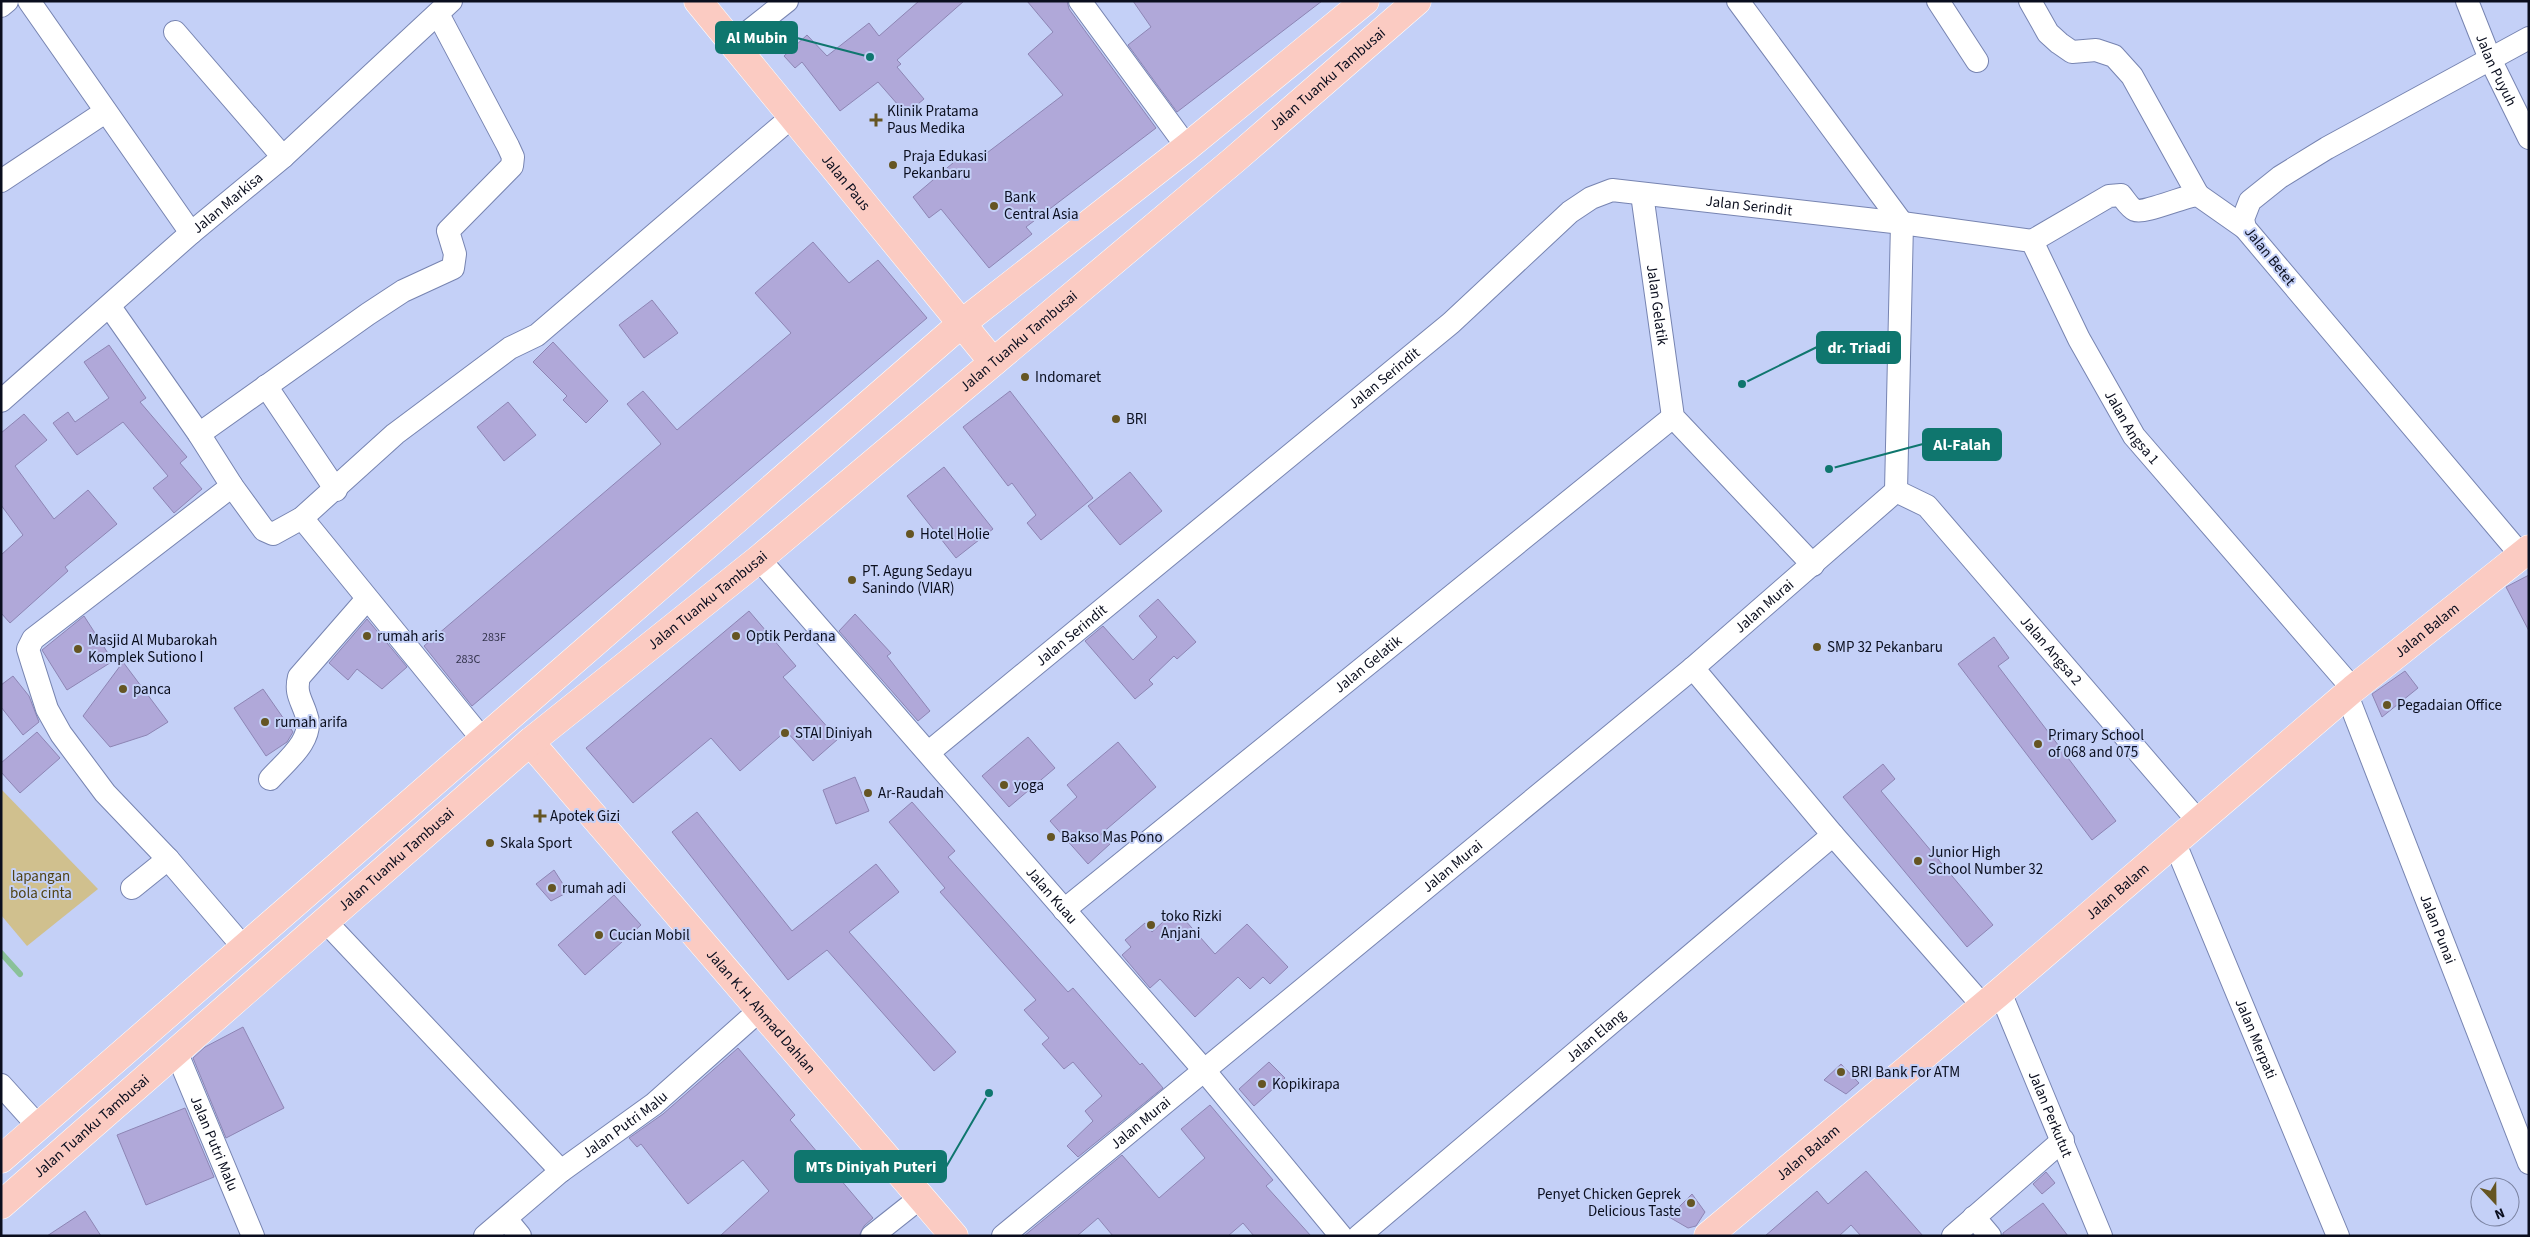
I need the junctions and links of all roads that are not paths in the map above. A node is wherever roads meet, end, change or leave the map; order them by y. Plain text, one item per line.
1 (7, 1) edge
2 (29, 1) edge
3 (698, 1) edge
4 (786, 1) edge
5 (1080, 1) edge
6 (1365, 1) edge
7 (1417, 1) edge
8 (1738, 1) edge
9 (1938, 1) edge
10 (2030, 1) edge
11 (2467, 1) edge
12 (1, 6) edge
13 (444, 7) edge
14 (175, 32) dead end
15 (2529, 38) edge
16 (734, 43) junction
17 (2490, 59) junction
18 (1977, 61) dead end
19 (105, 112) junction
20 (793, 116) junction
21 (2529, 138) edge
22 (1187, 146) junction
23 (283, 157) junction
24 (1, 181) edge
25 (1642, 194) junction
26 (2198, 195) junction
27 (1902, 223) junction
28 (2245, 228) junction
29 (191, 233) junction
30 (2032, 241) junction
31 (110, 307) junction
32 (961, 324) junction
33 (993, 362) junction
34 (266, 386) junction
35 (1, 401) edge
36 (1673, 417) junction
37 (199, 434) junction
38 (232, 486) junction
39 (336, 490) junction
40 (1896, 491) junction
41 (302, 518) junction
42 (2525, 552) edge
43 (759, 559) junction
44 (1813, 565) junction
45 (367, 600) junction
46 (1693, 668) junction
47 (2350, 692) junction
48 (483, 740) junction
49 (530, 742) junction
50 (929, 752) junction
51 (270, 779) dead end
52 (2198, 821) junction
53 (1833, 835) junction
54 (2174, 841) junction
55 (168, 859) junction
56 (132, 888) dead end
57 (1064, 910) junction
58 (326, 922) junction
59 (245, 950) junction
60 (1991, 999) junction
61 (761, 1009) junction
62 (176, 1051) junction
63 (1203, 1069) junction
64 (1, 1085) edge
65 (39, 1127) junction
66 (2063, 1140) junction
67 (1, 1159) edge
68 (2529, 1163) edge
69 (561, 1171) junction
70 (920, 1198) junction
71 (1, 1205) edge
72 (1974, 1217) junction
73 (513, 1227) edge
74 (253, 1236) edge
75 (486, 1236) edge
76 (872, 1236) edge
77 (954, 1236) edge
78 (1004, 1236) edge
79 (1341, 1236) edge
80 (1359, 1236) edge
81 (1708, 1236) edge
82 (1953, 1236) edge
83 (1990, 1236) edge
84 (2101, 1236) edge
85 (2338, 1236) edge

1 - 12 street
2 - 19 street
3 - 16 main road, Jalan Paus
4 - 16 street
5 - 22 street
6 - 22 main road
7 - 33 main road, Jalan Tuanku Tambusai
8 - 27 street
9 - 18 street
10 - 26 street
11 - 17 street, Jalan Puyuh
13 - 23 street, Jalan Markisa
13 - 34 street
14 - 23 street
15 - 17 street, Jalan Betet
16 - 20 main road, Jalan Paus
17 - 21 street, Jalan Puyuh
17 - 28 street, Jalan Betet
19 - 24 street
19 - 29 street
20 - 32 main road, Jalan Paus
20 - 39 street
22 - 32 main road
23 - 29 street, Jalan Markisa
25 - 27 street, Jalan Serindit
25 - 36 street, Jalan Gelatik
25 - 50 street, Jalan Serindit
26 - 28 street
26 - 30 street
27 - 30 street
27 - 40 street
28 - 42 street, Jalan Betet
29 - 31 street, Jalan Markisa
30 - 47 street, Jalan Angsa 1
31 - 35 street, Jalan Markisa
31 - 37 street
32 - 33 main road, Jalan Paus
32 - 48 main road
33 - 43 main road, Jalan Tuanku Tambusai
34 - 37 street
34 - 39 street
36 - 44 street
36 - 57 street, Jalan Gelatik
37 - 38 street
38 - 41 street
38 - 55 street
39 - 41 street
40 - 44 street, Jalan Murai
40 - 52 street, Jalan Angsa 2
41 - 45 street
42 - 47 main road, Jalan Balam
43 - 49 main road, Jalan Tuanku Tambusai
43 - 50 street, Jalan Kuau
44 - 46 street, Jalan Murai
45 - 48 street
45 - 51 street
46 - 53 street, Jalan Perkutut
46 - 63 street, Jalan Murai
47 - 52 main road, Jalan Balam
47 - 68 street, Jalan Punai
48 - 59 main road
49 - 58 main road, Jalan Tuanku Tambusai
49 - 61 main road, Jalan K.H. Ahmad Dahlan
50 - 57 street, Jalan Kuau
52 - 54 main road, Jalan Balam
53 - 60 street, Jalan Perkutut
53 - 80 street, Jalan Elang
54 - 60 main road, Jalan Balam
54 - 85 street, Jalan Merpati
55 - 56 street
55 - 59 street
57 - 63 street, Jalan Kuau
58 - 62 main road, Jalan Tuanku Tambusai
58 - 69 street
59 - 65 main road
60 - 66 street, Jalan Perkutut
60 - 81 main road, Jalan Balam
61 - 69 street, Jalan Putri Malu
61 - 70 main road, Jalan K.H. Ahmad Dahlan
62 - 71 main road, Jalan Tuanku Tambusai
62 - 74 street, Jalan Putri Malu
63 - 78 street, Jalan Murai
63 - 79 street, Jalan Kuau
64 - 65 street
65 - 67 main road
66 - 72 street
66 - 84 street, Jalan Perkutut
69 - 73 street, Jalan Putri Malu
70 - 76 street
70 - 77 main road, Jalan K.H. Ahmad Dahlan
72 - 82 street
72 - 83 street
73 - 75 street, Jalan Putri Malu

